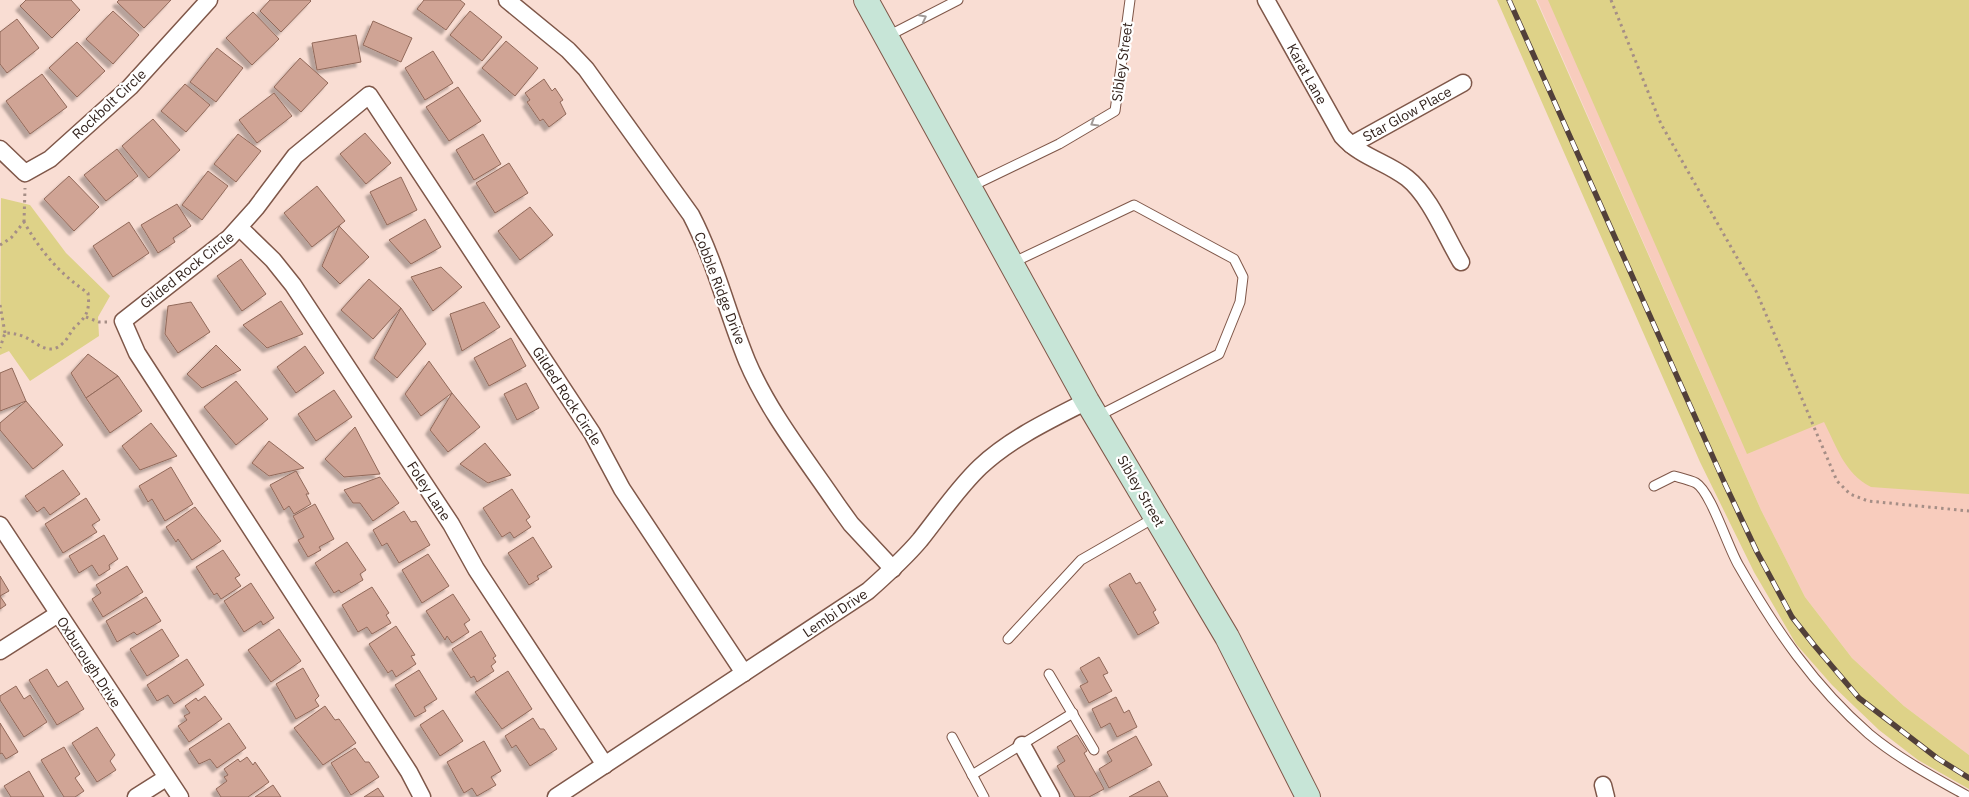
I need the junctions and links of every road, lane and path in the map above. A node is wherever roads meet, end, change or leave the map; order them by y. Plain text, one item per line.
1 (209, 0) edge
2 (507, 0) edge
3 (866, 0) edge
4 (958, 0) edge
5 (1130, 0) edge
6 (1611, 0) edge
7 (1273, 2) edge
8 (888, 36) junction
9 (1464, 83) dead end
10 (1351, 145) junction
11 (0, 148) edge
12 (24, 173) junction
13 (970, 187) junction
14 (24, 222) junction
15 (240, 228) junction
16 (0, 245) edge
17 (1460, 262) dead end
18 (1012, 263) junction
19 (0, 305) edge
20 (5, 333) junction
21 (0, 348) edge
22 (1092, 408) junction
23 (1654, 486) dead end
24 (1969, 511) edge
25 (1156, 516) junction
26 (0, 526) edge
27 (893, 569) junction
28 (58, 614) junction
29 (1008, 640) dead end
30 (0, 651) edge
31 (744, 673) junction
32 (1049, 674) dead end
33 (1073, 713) junction
34 (952, 737) dead end
35 (1022, 745) junction
36 (1094, 750) dead end
37 (605, 764) junction
38 (972, 775) junction
39 (166, 778) junction
40 (136, 797) edge
41 (180, 797) edge
42 (422, 797) edge
43 (556, 797) edge
44 (984, 797) edge
45 (1051, 797) edge
46 (1308, 797) edge
47 (1969, 797) edge

1 - 12 street, Rockbolt Circle
2 - 27 street, Cobble Ridge Drive
3 - 8 street, Sibley Street
8 -> 4 lane
5 -> 13 lane, Sibley Street
6 - 24 path
7 - 10 street, Karat Lane
8 - 13 street, Sibley Street
9 - 10 street, Star Glow Place
10 - 17 street, Karat Lane
11 - 12 street
12 - 14 path
13 - 18 street, Sibley Street
14 - 16 path
14 - 20 path
15 - 31 street, Gilded Rock Circle
15 - 37 street, Foley Lane
15 - 42 street, Gilded Rock Circle
18 - 22 street, Sibley Street
18 - 22 lane
19 - 20 path
20 - 21 path
22 - 25 street, Sibley Street
22 - 27 street, Lembi Drive
23 - 47 lane
25 - 29 lane
25 - 46 street, Sibley Street
26 - 28 street, Oxburough Drive
27 - 31 street, Lembi Drive
28 - 30 street
28 - 39 street, Oxburough Drive
31 - 37 street, Lembi Drive
32 - 33 lane
33 - 35 lane
33 - 36 lane
34 - 38 lane
35 - 38 lane
35 - 45 street
37 - 43 street, Lembi Drive
38 - 44 lane
39 - 40 street
39 - 41 street, Oxburough Drive

